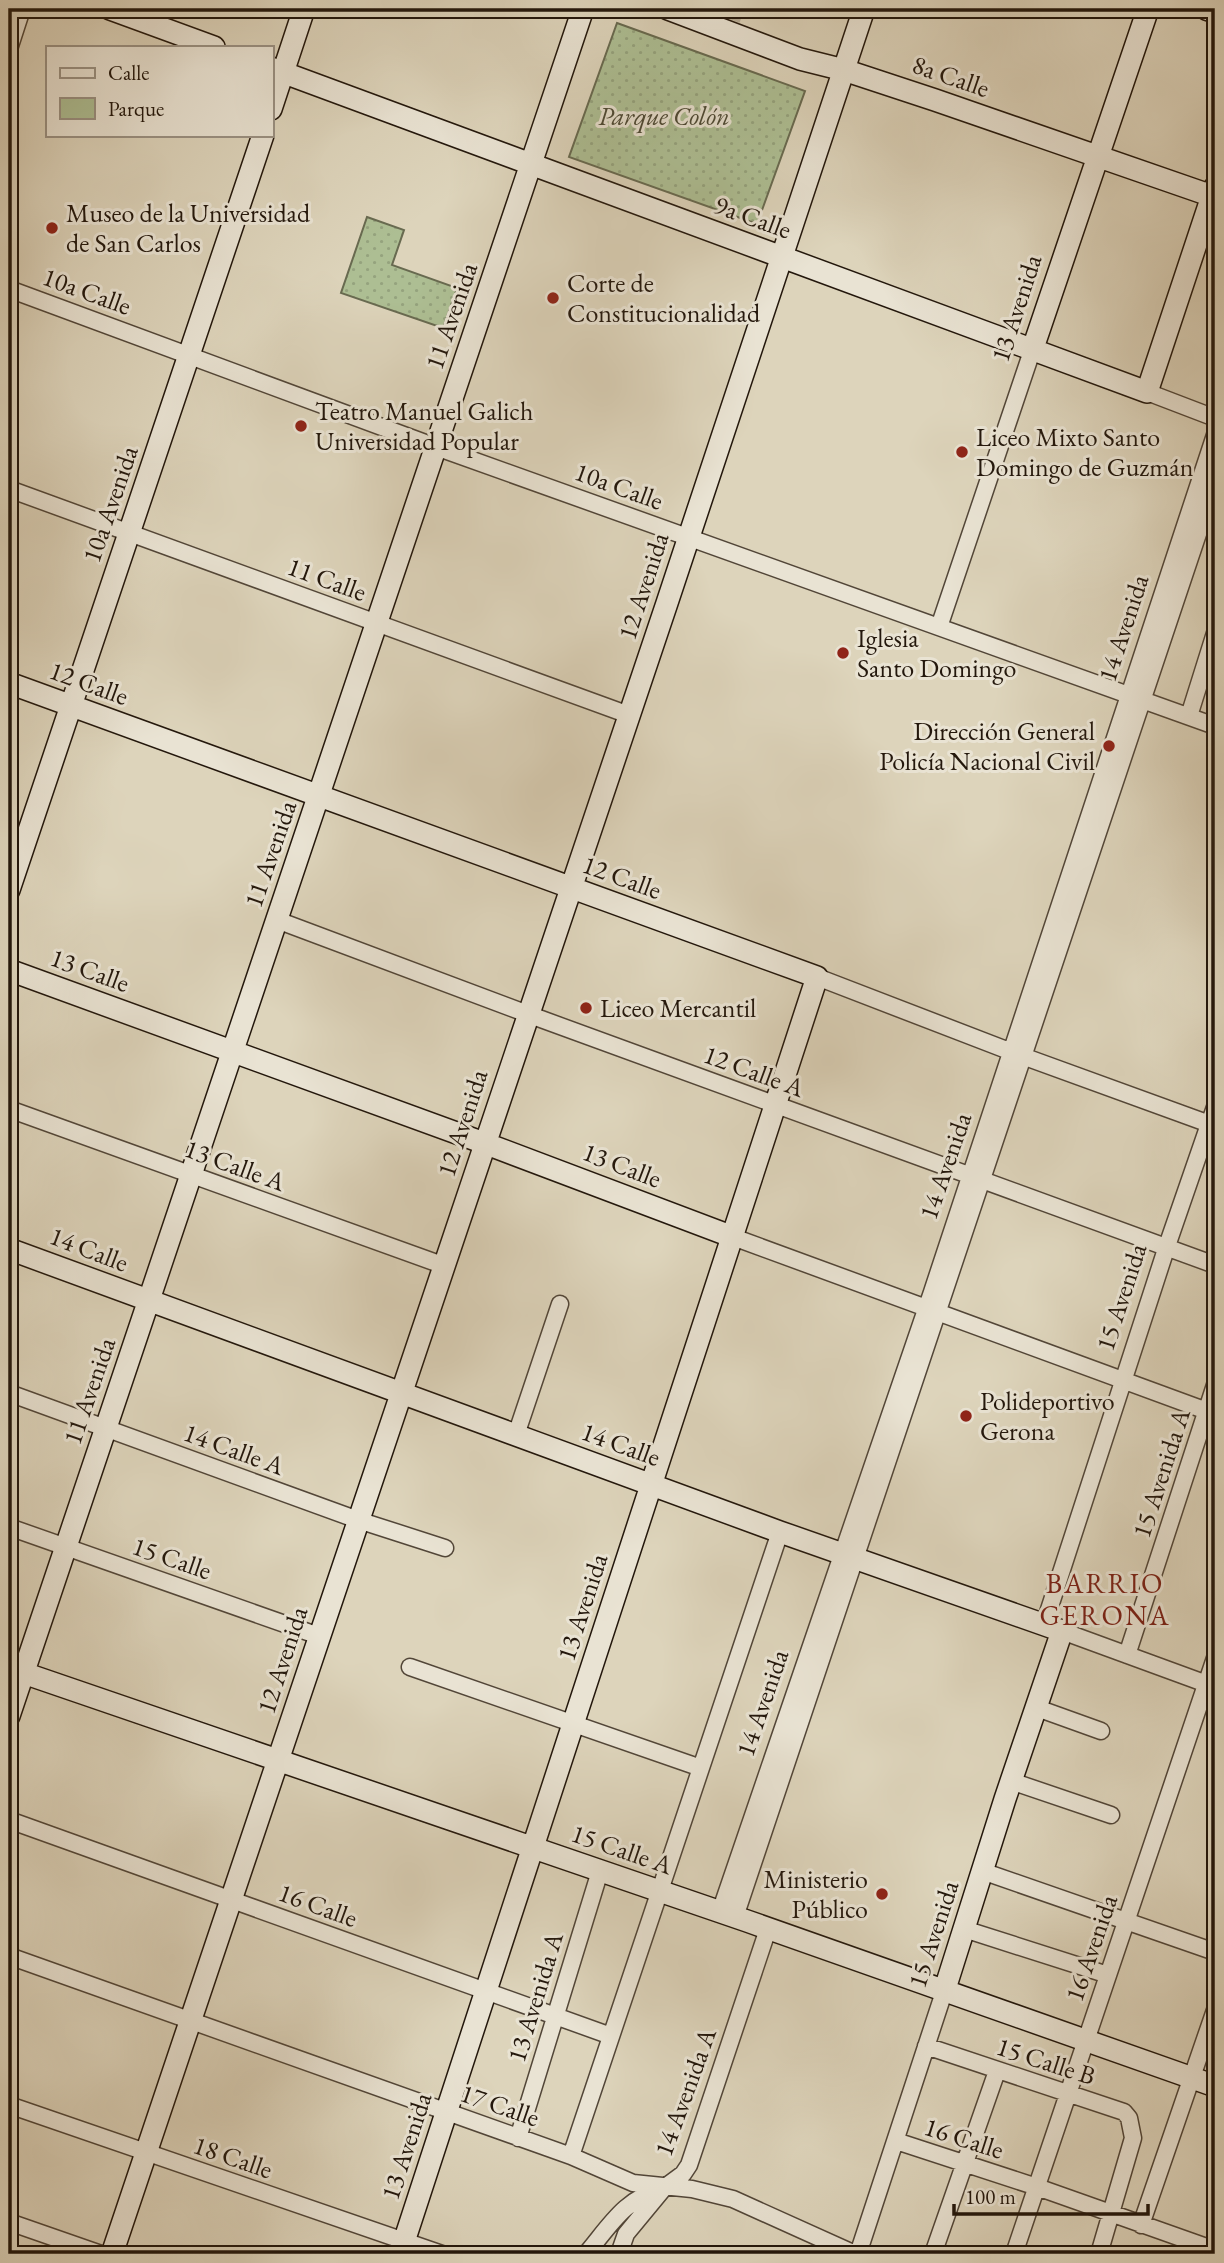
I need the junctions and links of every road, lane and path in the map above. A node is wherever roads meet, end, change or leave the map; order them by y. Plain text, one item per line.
1 (22, 9) edge
2 (110, 9) edge
3 (304, 9) edge
4 (583, 9) edge
5 (668, 9) edge
6 (864, 9) edge
7 (1148, 9) edge
8 (1206, 9) edge
9 (1215, 12) edge
10 (211, 46) edge
11 (9, 49) edge
12 (844, 70) junction
13 (277, 71) edge
14 (273, 96) edge
15 (263, 136) edge
16 (1097, 156) junction
17 (531, 166) junction
18 (1214, 193) edge
19 (781, 257) junction
20 (9, 289) edge
21 (1032, 351) junction
22 (189, 355) junction
23 (1147, 393) junction
24 (1215, 418) edge
25 (1215, 435) edge
26 (436, 447) junction
27 (1215, 483) edge
28 (9, 489) edge
29 (131, 533) junction
30 (688, 537) junction
31 (377, 623) junction
32 (939, 626) junction
33 (1215, 633) edge
34 (9, 683) edge
35 (1137, 697) junction
36 (70, 706) junction
37 (629, 715) junction
38 (1189, 716) junction
39 (1215, 726) edge
40 (318, 796) junction
41 (570, 887) junction
42 (9, 890) edge
43 (277, 920) junction
44 (9, 970) edge
45 (817, 977) junction
46 (528, 1014) junction
47 (232, 1052) junction
48 (1018, 1054) junction
49 (776, 1105) junction
50 (1215, 1107) edge
51 (9, 1109) edge
52 (1212, 1125) edge
53 (484, 1143) junction
54 (191, 1175) junction
55 (976, 1179) junction
56 (733, 1237) junction
57 (1167, 1246) junction
58 (9, 1249) edge
59 (1215, 1265) edge
60 (444, 1266) junction
61 (148, 1302) junction
62 (560, 1304) dead end
63 (932, 1310) junction
64 (1123, 1380) junction
65 (1215, 1385) edge
66 (9, 1393) edge
67 (401, 1393) junction
68 (1211, 1412) edge
69 (106, 1429) junction
70 (516, 1435) junction
71 (651, 1485) junction
72 (358, 1520) junction
73 (9, 1527) edge
74 (780, 1532) junction
75 (66, 1547) junction
76 (444, 1548) dead end
77 (849, 1555) junction
78 (1053, 1628) junction
79 (319, 1636) junction
80 (1127, 1655) junction
81 (1215, 1658) edge
82 (410, 1667) dead end
83 (16, 1671) edge
84 (1211, 1686) edge
85 (1037, 1708) junction
86 (9, 1716) edge
87 (573, 1723) junction
88 (1101, 1731) dead end
89 (278, 1760) junction
90 (701, 1768) junction
91 (1011, 1782) junction
92 (1111, 1815) dead end
93 (9, 1820) edge
94 (533, 1848) junction
95 (600, 1871) junction
96 (982, 1871) junction
97 (660, 1892) junction
98 (232, 1900) junction
99 (727, 1915) junction
100 (1126, 1923) junction
101 (768, 1929) junction
102 (964, 1929) junction
103 (1215, 1952) edge
104 (9, 1956) edge
105 (1108, 1975) junction
106 (486, 1991) junction
107 (944, 1992) junction
108 (1215, 2010) edge
109 (555, 2016) junction
110 (190, 2022) junction
111 (611, 2036) junction
112 (1086, 2041) junction
113 (926, 2046) junction
114 (997, 2071) junction
115 (1191, 2078) junction
116 (1215, 2087) edge
117 (1068, 2094) junction
118 (9, 2105) edge
119 (446, 2112) junction
120 (518, 2138) junction
121 (896, 2141) junction
122 (147, 2154) junction
123 (571, 2156) junction
124 (964, 2164) junction
125 (666, 2187) junction
126 (1037, 2187) junction
127 (1112, 2216) junction
128 (9, 2222) edge
129 (1141, 2225) junction
130 (402, 2248) edge
131 (1215, 2250) edge
132 (101, 2254) edge
133 (112, 2254) edge
134 (442, 2254) edge
135 (586, 2254) edge
136 (619, 2254) edge
137 (856, 2254) edge
138 (933, 2254) edge
139 (1014, 2254) edge
140 (1098, 2254) edge

1 - 11 street
2 - 10 street
3 - 13 street
4 - 17 street, 11 Avenida
5 - 12 street, 8a Calle
6 - 12 street, 12 Avenida
7 - 16 street, 13 Avenida
8 - 9 street
12 - 16 street, 8a Calle
12 - 19 street, 12 Avenida
13 - 14 street
13 - 17 street, 9a Calle
15 - 22 street, 10a Avenida
16 - 18 street, 8a Calle
16 - 21 street, 13 Avenida
17 - 19 street, 9a Calle
17 - 26 street, 11 Avenida
18 - 23 street
19 - 21 street, 9a Calle
19 - 30 street, 12 Avenida
20 - 22 street, 10a Calle
21 - 23 street, 9a Calle
21 - 32 street, 13 Avenida
22 - 26 street, 10a Calle
22 - 29 street, 10a Avenida
23 - 24 street, 9a Calle
25 - 35 street, 14 Avenida
26 - 30 street, 10a Calle
26 - 31 street, 11 Avenida
27 - 35 street
28 - 29 street, 11 Calle
29 - 31 street, 11 Calle
29 - 36 street, 10a Avenida
30 - 32 street, 10a Calle
30 - 37 street, 12 Avenida
31 - 37 street, 11 Calle
31 - 40 street, 11 Avenida
32 - 35 street, 10a Calle
33 - 38 street
34 - 36 street, 12 Calle
35 - 38 street, 10a Calle
35 - 48 street, 14 Avenida
36 - 40 street, 12 Calle
36 - 42 street, 10a Avenida
37 - 41 street, 12 Avenida
38 - 39 street, 10a Calle
40 - 41 street, 12 Calle
40 - 43 street, 11 Avenida
41 - 45 street, 12 Calle
41 - 46 street, 12 Avenida
43 - 46 street, 12 Calle A
43 - 47 street, 11 Avenida
44 - 47 street, 13 Calle
45 - 48 street, 12 Calle
45 - 49 street, 13 Avenida
46 - 49 street, 12 Calle A
46 - 53 street, 12 Avenida
47 - 53 street, 13 Calle
47 - 54 street, 11 Avenida
48 - 52 street, 12 Calle
48 - 55 street, 14 Avenida
49 - 55 street, 12 Calle A
49 - 56 street, 13 Avenida
50 - 52 street, 15 Avenida
51 - 54 street, 13 Calle A
52 - 57 street, 15 Avenida
53 - 56 street, 13 Calle
53 - 60 street, 12 Avenida
54 - 60 street, 13 Calle A
54 - 61 street, 11 Avenida
55 - 57 street, 12 Calle A
55 - 63 street, 14 Avenida
56 - 63 street, 13 Calle
56 - 71 street, 13 Avenida
57 - 59 street, 12 Calle A
57 - 64 street, 15 Avenida
58 - 61 street, 14 Calle
60 - 67 street, 12 Avenida
61 - 67 street, 14 Calle
61 - 69 street, 11 Avenida
62 - 70 street
63 - 64 street, 13 Calle
63 - 77 street, 14 Avenida
64 - 68 street, 13 Calle
64 - 78 street, 15 Avenida
65 - 68 street, 15 Avenida A
66 - 69 street, 14 Calle A
67 - 70 street, 14 Calle
67 - 72 street, 12 Avenida
68 - 80 street, 15 Avenida A
69 - 72 street, 14 Calle A
69 - 75 street, 11 Avenida
70 - 71 street, 14 Calle
71 - 74 street, 14 Calle
71 - 87 street, 13 Avenida
72 - 76 street, 14 Calle A
72 - 79 street, 12 Avenida
73 - 75 street, 15 Calle
74 - 77 street, 14 Calle
74 - 90 street, 14 Avenida
75 - 79 street, 15 Calle
75 - 83 street, 11 Avenida
77 - 78 street, 14 Calle
77 - 99 street, 14 Avenida
78 - 80 street, 14 Calle
78 - 85 street, 15 Avenida
79 - 89 street, 12 Avenida
80 - 84 street, 14 Calle
81 - 84 street, 16 Avenida
82 - 87 street
83 - 86 street, 11 Avenida
83 - 89 street, 15 Calle A
84 - 100 street, 16 Avenida
85 - 88 street
85 - 91 street, 15 Avenida
87 - 90 street
87 - 94 street, 13 Avenida
89 - 94 street, 15 Calle A
89 - 98 street, 12 Avenida
90 - 97 street, 14 Avenida
91 - 92 street
91 - 96 street, 15 Avenida
93 - 98 street, 16 Calle
94 - 95 street, 15 Calle A
94 - 106 street, 13 Avenida
95 - 97 street, 15 Calle A
95 - 109 street, 13 Avenida A
96 - 100 street
96 - 102 street, 15 Avenida
97 - 99 street, 15 Calle A
97 - 111 street, 14 Avenida
98 - 106 street, 16 Calle
98 - 110 street, 12 Avenida
99 - 101 street, 15 Calle A
100 - 103 street
100 - 105 street, 16 Avenida
101 - 107 street, 15 Calle A
101 - 125 street, 14 Avenida A
102 - 105 street
102 - 107 street, 15 Avenida
104 - 110 street, 17 Calle
105 - 112 street, 16 Avenida
106 - 109 street, 16 Calle
106 - 119 street, 13 Avenida
107 - 112 street, 15 Calle A
107 - 113 street, 15 Avenida
108 - 115 street
109 - 111 street, 16 Calle
109 - 120 street, 13 Avenida A
110 - 119 street, 17 Calle
110 - 122 street, 12 Avenida
111 - 123 street, 14 Avenida
112 - 115 street, 15 Calle A
112 - 117 street, 16 Avenida
113 - 114 street, 15 Calle B
113 - 121 street, 15 Avenida
114 - 117 street, 15 Calle B
114 - 124 street
115 - 116 street, 15 Calle A
115 - 129 street
117 - 126 street, 16 Avenida
117 - 127 street, 15 Calle B
118 - 122 street, 18 Calle
119 - 120 street, 17 Calle
119 - 130 street, 13 Avenida
120 - 123 street, 17 Calle
121 - 124 street, 16 Calle
121 - 137 street, 15 Avenida
122 - 130 street, 18 Calle
122 - 133 street, 12 Avenida
123 - 125 street, 17 Calle
124 - 126 street, 16 Calle
124 - 138 street
125 - 135 street
125 - 136 street, 14 Avenida A
125 - 137 street, 17 Calle
126 - 127 street, 16 Calle
126 - 139 street, 16 Avenida
127 - 129 street, 16 Calle
127 - 140 street
128 - 132 street
129 - 131 street, 16 Calle
130 - 134 street, 18 Calle

